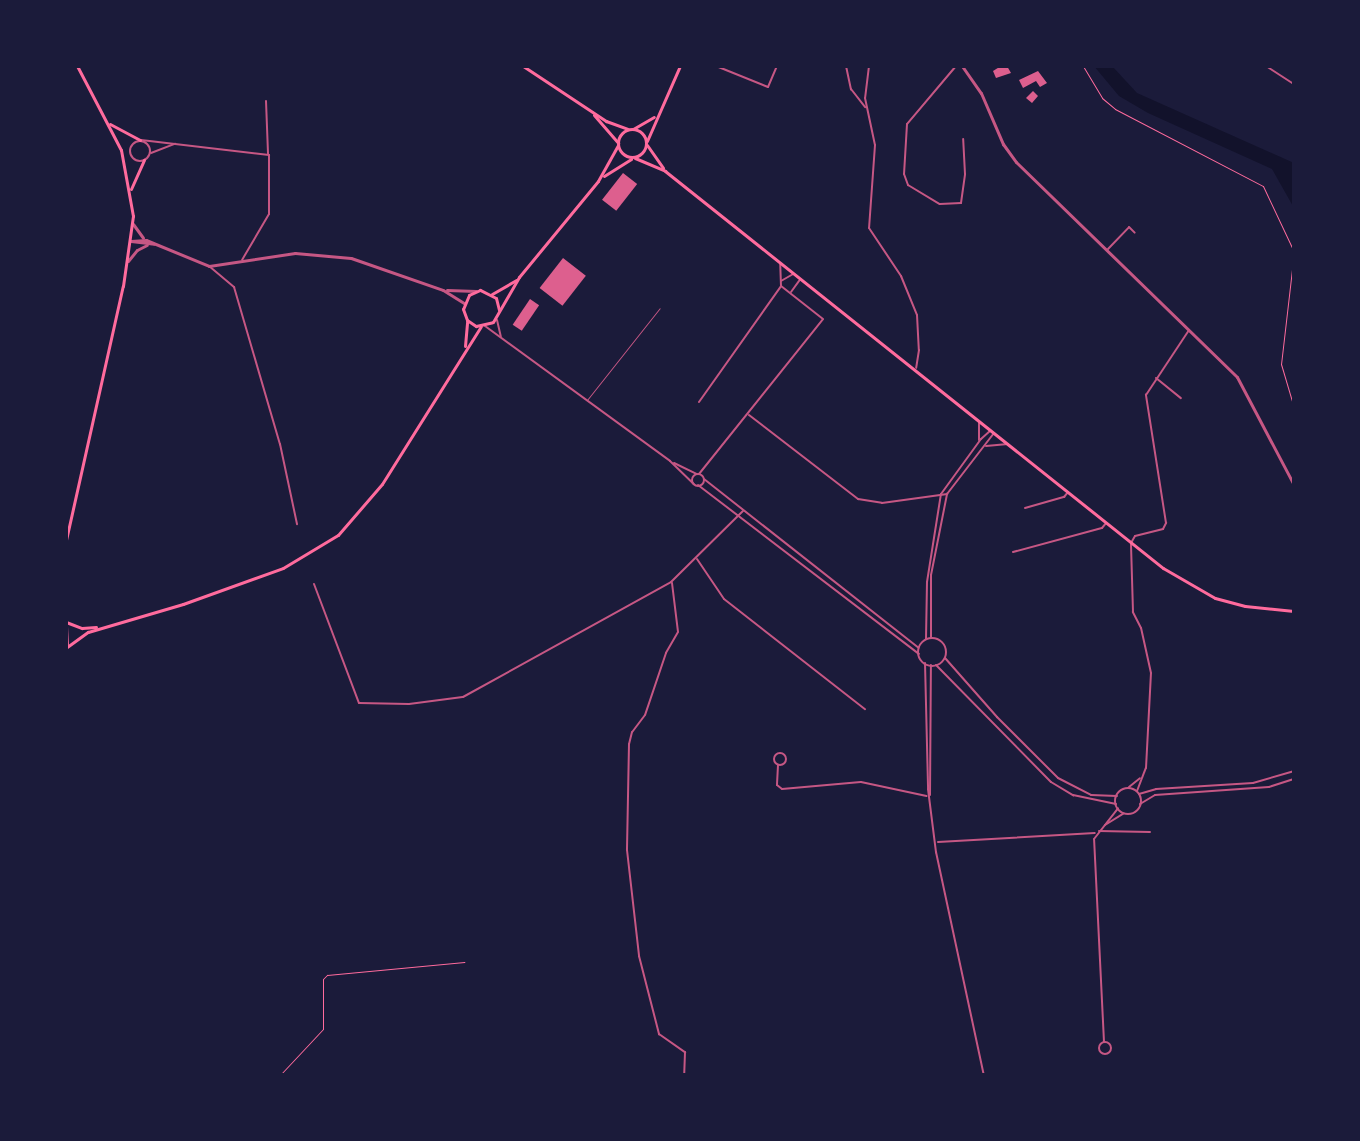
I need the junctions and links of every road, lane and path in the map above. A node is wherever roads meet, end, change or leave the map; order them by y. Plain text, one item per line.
1 (77, 66) edge
2 (523, 66) edge
3 (680, 66) edge
4 (716, 66) edge
5 (777, 66) edge
6 (846, 66) edge
7 (869, 66) edge
8 (959, 66) edge
9 (1083, 66) edge
10 (1266, 66) edge
11 (1294, 84) edge
12 (266, 101) dead end
13 (585, 107) junction
14 (866, 107) junction
15 (657, 115) junction
16 (107, 122) junction
17 (630, 129) junction
18 (963, 139) dead end
19 (140, 140) junction
20 (647, 143) junction
21 (176, 144) junction
22 (618, 144) junction
23 (149, 155) junction
24 (269, 155) junction
25 (634, 158) junction
26 (144, 160) junction
27 (665, 171) junction
28 (598, 181) junction
29 (131, 189) junction
30 (133, 224) junction
31 (1135, 233) dead end
32 (131, 241) junction
33 (147, 242) junction
34 (1107, 250) junction
35 (128, 261) junction
36 (241, 261) junction
37 (780, 262) junction
38 (209, 266) junction
39 (794, 273) junction
40 (519, 277) junction
41 (801, 279) junction
42 (781, 283) junction
43 (443, 290) junction
44 (478, 291) junction
45 (791, 293) junction
46 (491, 294) junction
47 (464, 303) junction
48 (660, 308) dead end
49 (499, 310) junction
50 (496, 318) junction
51 (467, 320) junction
52 (483, 326) junction
53 (1190, 329) junction
54 (501, 338) junction
55 (464, 349) junction
56 (916, 369) junction
57 (1155, 378) junction
58 (1181, 398) dead end
59 (587, 400) junction
60 (699, 402) dead end
61 (1294, 408) edge
62 (748, 414) junction
63 (978, 421) junction
64 (992, 432) junction
65 (979, 441) junction
66 (1008, 444) junction
67 (985, 446) junction
68 (670, 461) junction
69 (701, 476) junction
70 (696, 484) junction
71 (1294, 485) edge
72 (1068, 492) junction
73 (941, 494) junction
74 (947, 494) junction
75 (1025, 508) dead end
76 (743, 511) junction
77 (740, 516) junction
78 (1106, 523) junction
79 (297, 524) dead end
80 (66, 540) edge
81 (1131, 543) junction
82 (1013, 552) dead end
83 (697, 559) junction
84 (671, 582) junction
85 (314, 584) dead end
86 (1294, 611) edge
87 (66, 624) edge
88 (103, 627) junction
89 (931, 638) junction
90 (926, 639) junction
91 (66, 648) edge
92 (919, 648) junction
93 (919, 654) junction
94 (945, 658) junction
95 (925, 663) junction
96 (931, 665) junction
97 (936, 665) junction
98 (865, 709) dead end
99 (778, 765) dead end
100 (1294, 771) edge
101 (1141, 777) junction
102 (1294, 779) edge
103 (1128, 788) junction
104 (1138, 793) junction
105 (1117, 796) junction
106 (930, 797) junction
107 (1140, 804) junction
108 (1117, 806) junction
109 (1125, 813) junction
110 (1104, 825) junction
111 (1098, 832) junction
112 (1150, 832) dead end
113 (935, 842) junction
114 (464, 962) dead end
115 (1104, 1042) dead end
116 (280, 1075) edge
117 (684, 1075) edge
118 (984, 1075) edge

1 - 16 main road
2 - 13 main road
3 - 15 main road
4 - 5 street
6 - 14 street
7 - 14 street
8 - 18 street
8 - 34 street
9 - 61 path
10 - 11 street
12 - 24 street
13 - 17 main road
13 - 22 main road
14 - 56 street
15 - 17 main road
15 - 20 main road
16 - 19 main road
16 - 29 main road
17 - 20 main road
17 - 22 main road
19 - 21 street
19 - 23 street
19 - 26 street
20 - 25 main road
20 - 27 main road
21 - 23 street
21 - 24 street
22 - 25 main road
22 - 28 main road
23 - 26 street
24 - 36 street
25 - 27 main road
25 - 28 main road
26 - 29 main road
27 - 37 main road
28 - 40 main road
29 - 30 main road
30 - 32 main road
30 - 33 street
31 - 34 street
32 - 33 street
32 - 35 main road
33 - 35 street
33 - 38 street
34 - 53 street
35 - 80 main road
36 - 38 street
36 - 43 street
37 - 39 main road
37 - 42 street
38 - 79 street
39 - 41 main road
39 - 42 street
40 - 46 main road
40 - 49 main road
41 - 45 street
41 - 56 main road
42 - 45 street
42 - 60 street
43 - 44 street
43 - 47 street
44 - 46 main road
44 - 47 main road
45 - 62 street
46 - 49 main road
47 - 51 main road
48 - 59 lane
49 - 50 main road
50 - 52 main road
50 - 54 street
51 - 52 main road
51 - 55 main road
52 - 54 street
52 - 55 main road
53 - 57 street
53 - 71 street
54 - 59 street
55 - 88 main road
56 - 63 main road
57 - 58 street
57 - 81 street
59 - 68 street
62 - 69 street
62 - 73 street
63 - 64 main road
63 - 65 street
64 - 65 street
64 - 66 main road
64 - 67 street
65 - 73 street
66 - 67 street
66 - 72 main road
67 - 74 street
68 - 69 street
68 - 70 street
69 - 70 street
69 - 70 street
69 - 76 street
70 - 77 street
72 - 75 street
72 - 78 main road
73 - 74 street
73 - 90 street
74 - 89 street
76 - 77 street
76 - 92 street
77 - 83 street
77 - 93 street
78 - 81 main road
78 - 82 street
81 - 86 main road
81 - 101 street
83 - 84 street
83 - 98 street
84 - 85 street
84 - 117 street
87 - 88 main road
87 - 91 main road
88 - 91 main road
89 - 90 street
89 - 94 street
90 - 92 street
92 - 93 street
93 - 95 street
94 - 97 street
94 - 105 street
95 - 96 street
95 - 106 street
96 - 97 street
96 - 106 street
97 - 108 street
99 - 106 street
100 - 104 street
101 - 103 street
101 - 104 street
102 - 107 street
103 - 104 street
103 - 105 street
104 - 107 street
105 - 108 street
106 - 113 street
107 - 109 street
108 - 109 street
108 - 110 street
109 - 110 street
110 - 111 street
111 - 112 street
111 - 113 street
111 - 115 street
113 - 118 street
114 - 116 path

